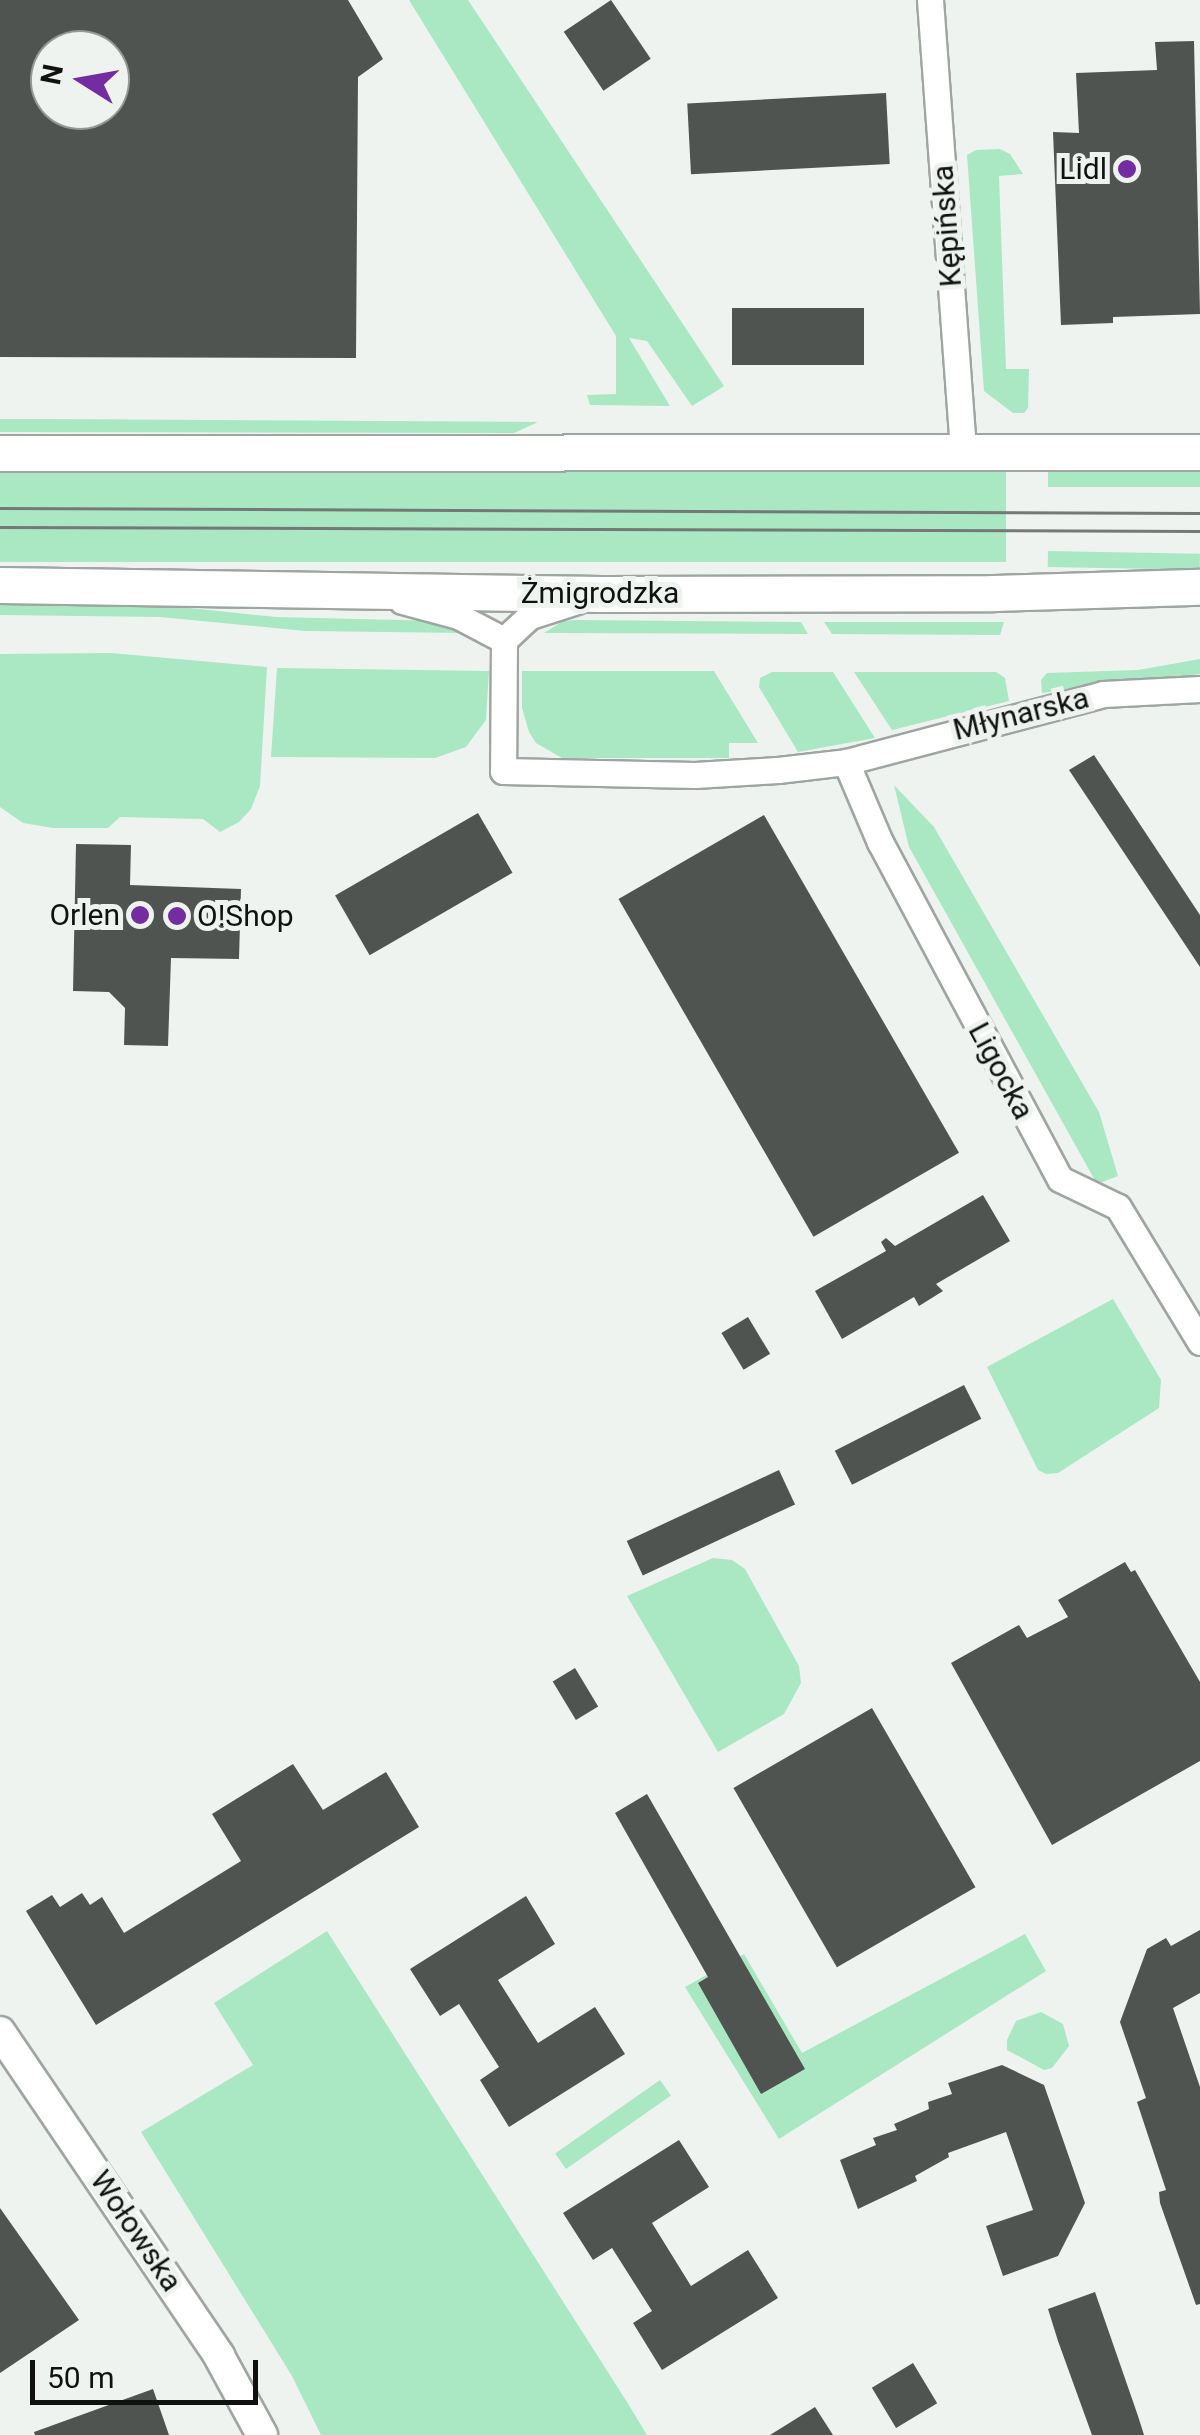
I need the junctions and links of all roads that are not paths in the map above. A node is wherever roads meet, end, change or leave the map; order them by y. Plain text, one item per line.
1 (930, 0) edge
2 (964, 451) junction
3 (1200, 452) edge
4 (0, 453) edge
5 (0, 585) edge
6 (1200, 587) edge
7 (370, 592) junction
8 (602, 594) junction
9 (504, 640) junction
10 (1200, 689) edge
11 (846, 762) junction
12 (1200, 1342) edge
13 (0, 2032) edge
14 (262, 2435) edge

1 - 2 street, Kępińska
2 - 3 main road
2 - 4 main road
5 - 7 main road, Żmigrodzka
6 - 8 main road, Żmigrodzka
7 - 8 main road, Żmigrodzka
7 - 9 street
8 - 9 street
9 - 11 street, Młynarska
10 - 11 street, Młynarska
11 - 12 street, Ligocka
13 - 14 street, Wołowska

